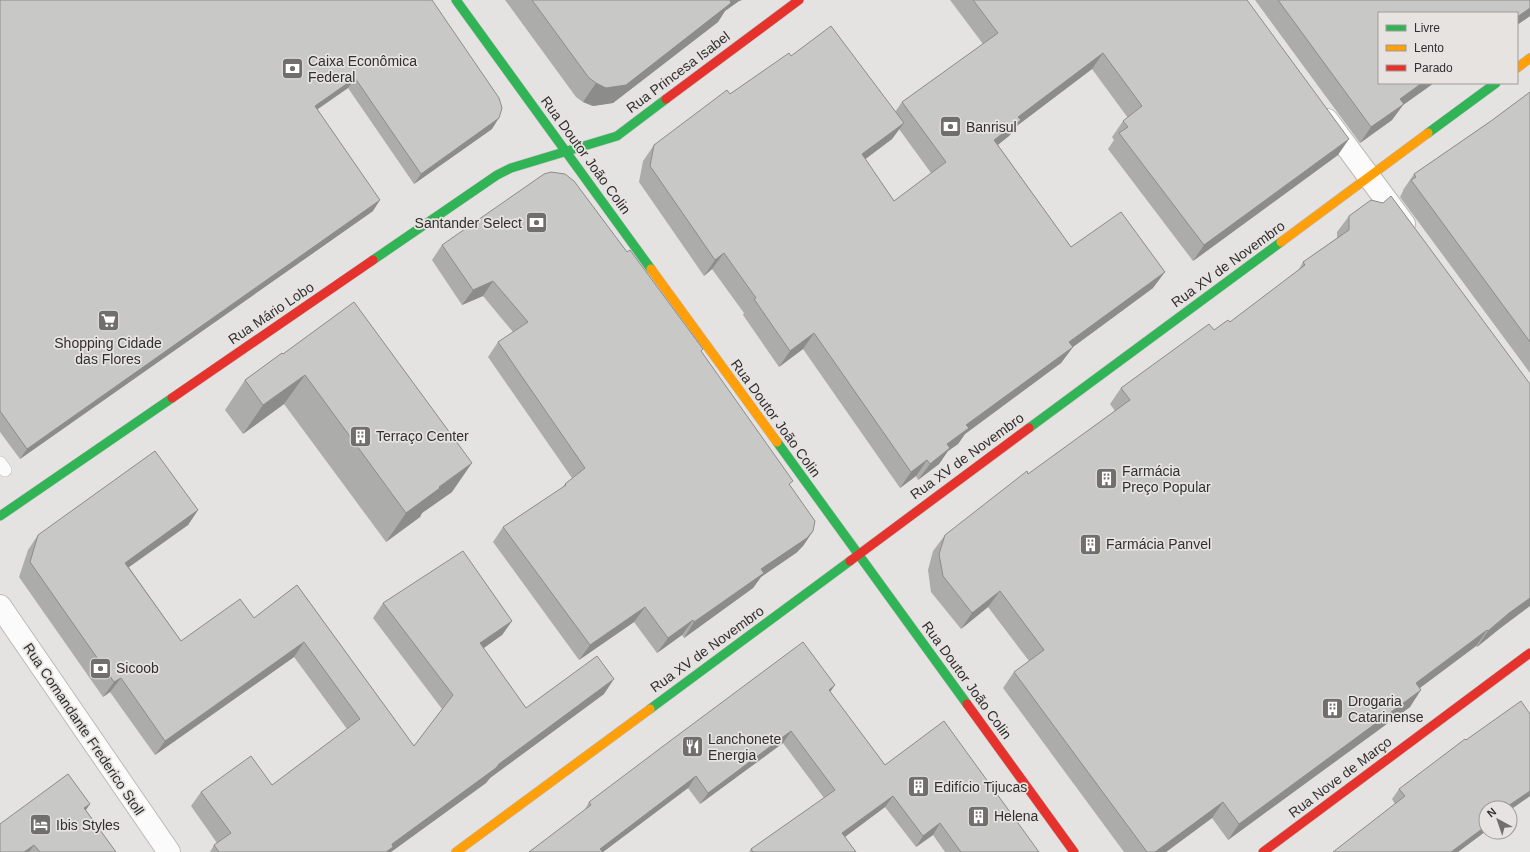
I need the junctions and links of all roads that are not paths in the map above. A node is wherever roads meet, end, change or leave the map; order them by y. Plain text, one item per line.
1 (456, 0) edge
2 (799, 0) edge
3 (1530, 58) edge
4 (1518, 67) edge
5 (1495, 84) edge
6 (1313, 101) edge
7 (566, 151) junction
8 (1369, 177) junction
9 (1416, 241) edge
10 (0, 516) edge
11 (858, 554) junction
12 (0, 606) edge
13 (1530, 654) edge
14 (169, 852) edge
15 (456, 852) edge
16 (1074, 852) edge
17 (1263, 852) edge

1 - 7 main road, Rua Doutor João Colin
2 - 7 main road, Rua Princesa Isabel
3 - 4 main road
5 - 8 main road, Rua XV de Novembro
6 - 8 street
7 - 10 main road, Rua Mário Lobo
7 - 11 main road, Rua Doutor João Colin
8 - 9 street
8 - 11 main road, Rua XV de Novembro
11 - 15 main road, Rua XV de Novembro
11 - 16 main road, Rua Doutor João Colin
12 - 14 street, Rua Comandante Frederico Stoll
13 - 17 main road, Rua Nove de Março

